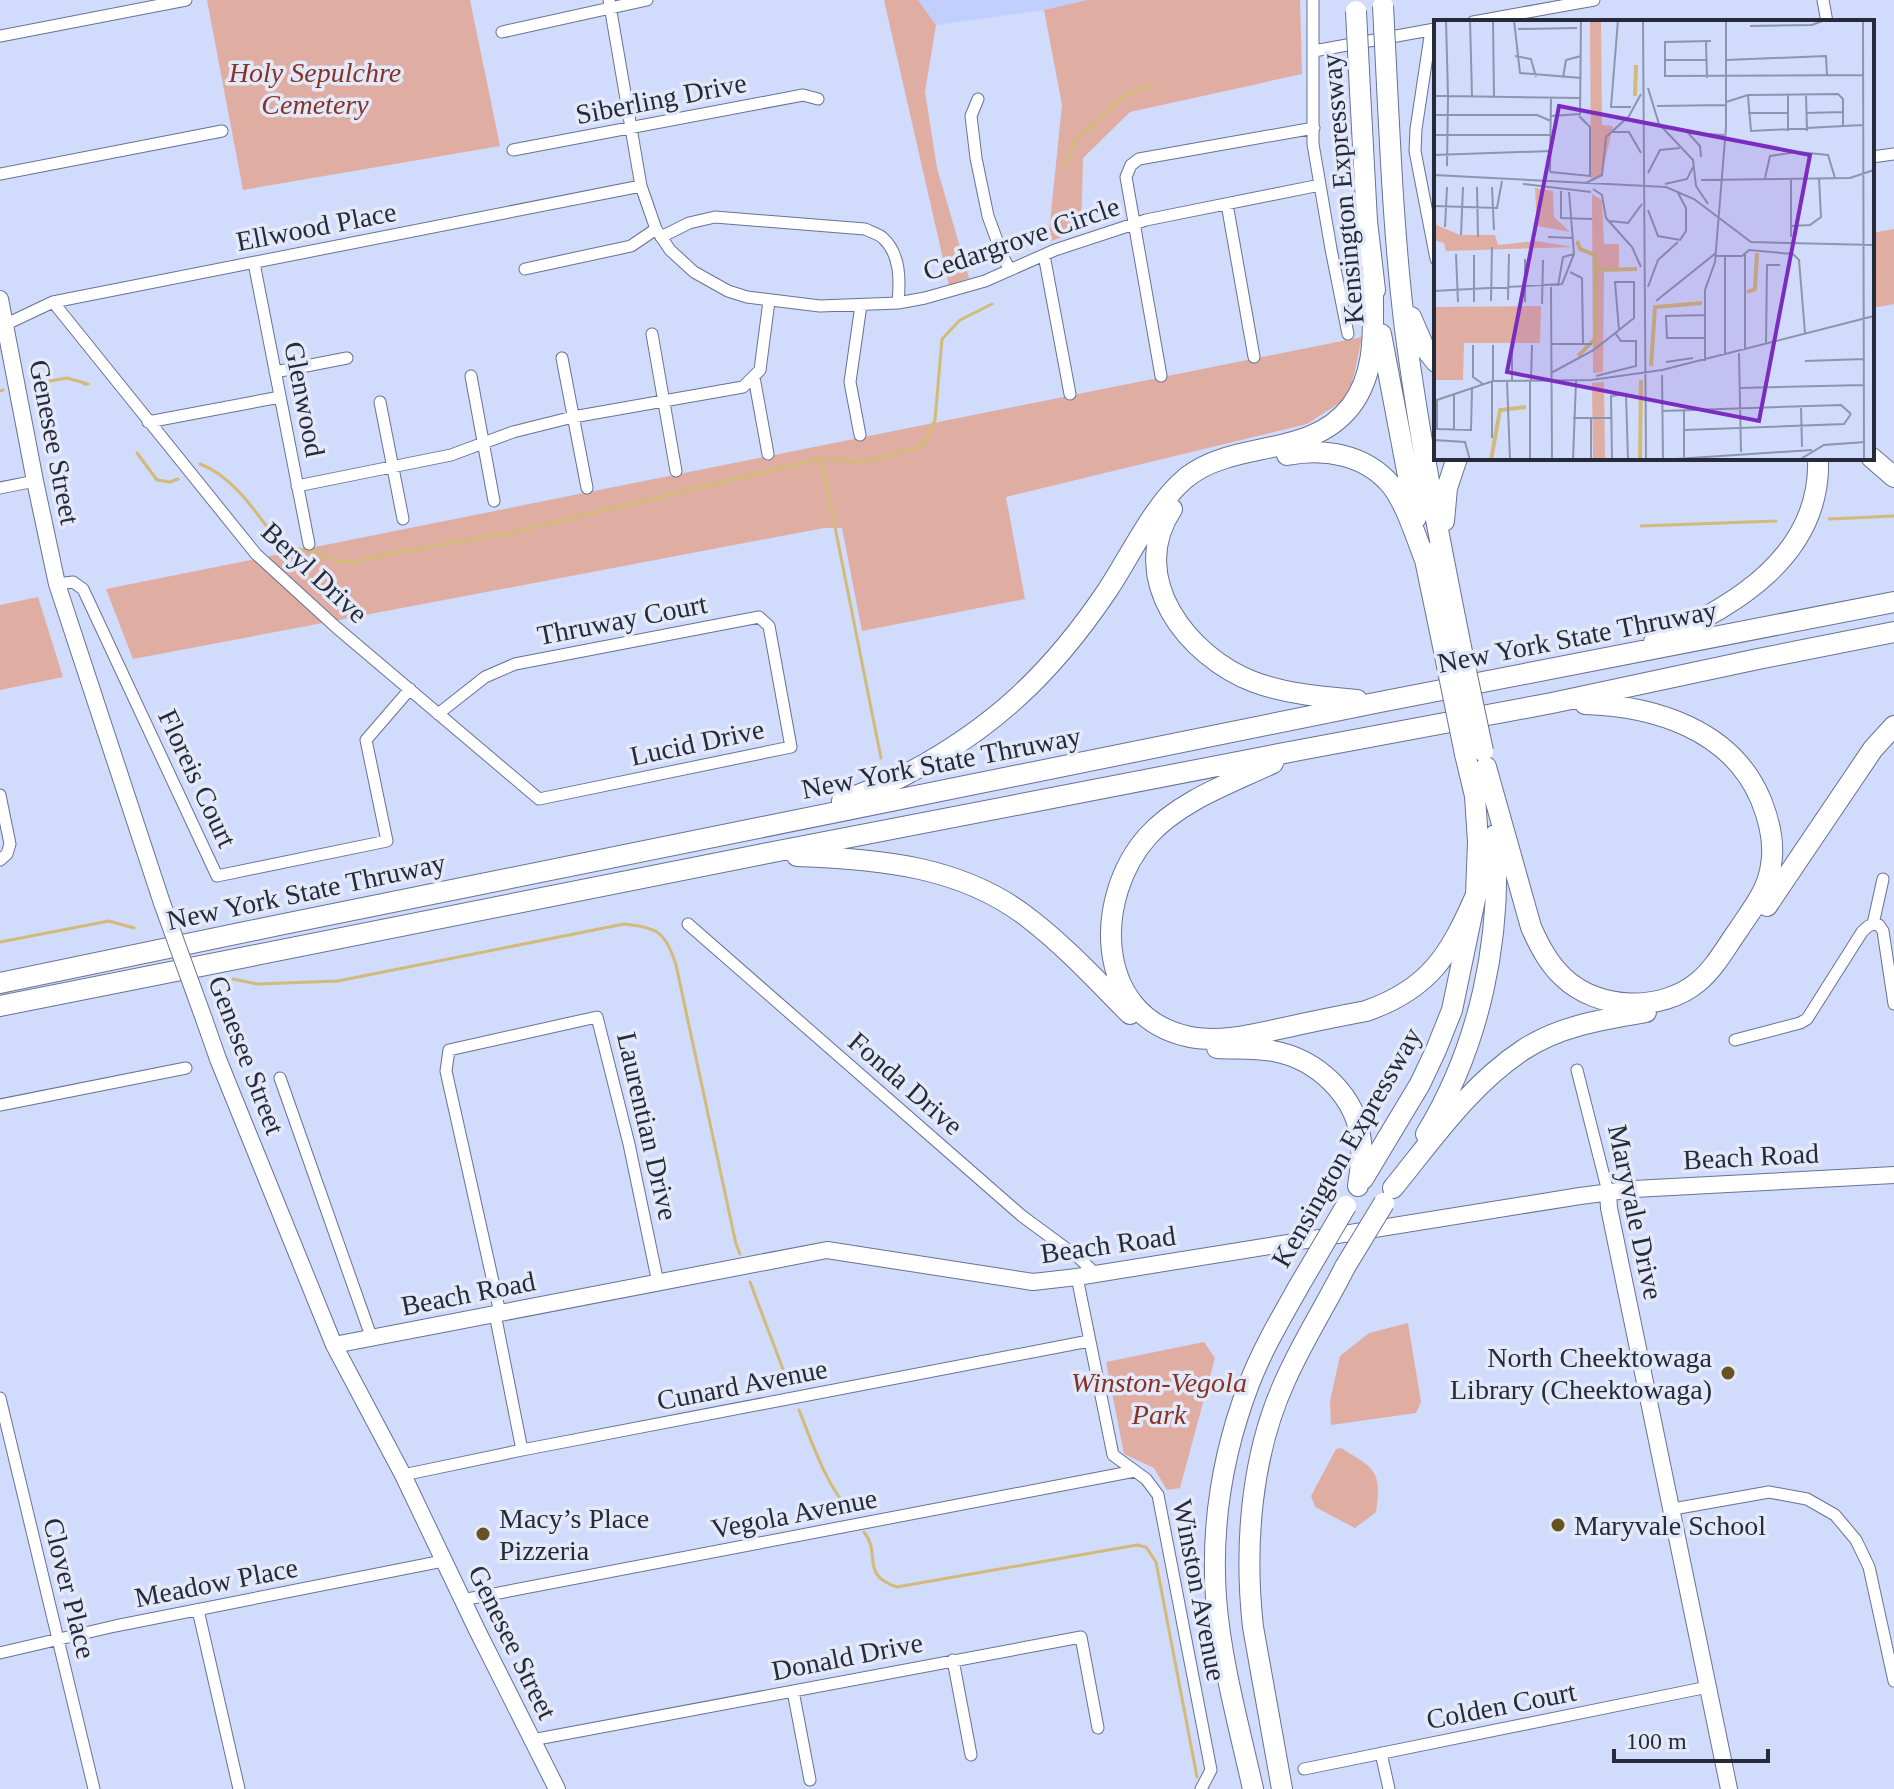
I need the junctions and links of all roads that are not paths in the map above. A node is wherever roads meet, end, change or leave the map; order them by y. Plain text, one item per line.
1 (186, 0) edge
2 (647, 0) edge
3 (1313, 0) edge
4 (1594, 0) edge
5 (1823, 0) edge
6 (1574, 2) edge
7 (1383, 3) edge
8 (610, 4) edge
9 (1356, 6) edge
10 (1483, 20) edge
11 (1827, 20) edge
12 (1433, 29) edge
13 (502, 32) dead end
14 (0, 36) edge
15 (1358, 43) junction
16 (1314, 51) junction
17 (818, 99) dead end
18 (978, 99) dead end
19 (631, 128) junction
20 (1314, 128) junction
21 (222, 131) dead end
22 (513, 150) dead end
23 (1894, 154) edge
24 (1874, 157) edge
25 (0, 174) edge
26 (1320, 185) junction
27 (641, 186) junction
28 (1227, 204) junction
29 (1136, 224) junction
30 (658, 233) junction
31 (1434, 249) edge
32 (1044, 255) junction
33 (254, 263) junction
34 (525, 269) dead end
35 (1010, 270) junction
36 (1373, 278) junction
37 (1402, 291) junction
38 (0, 299) edge
39 (769, 301) junction
40 (53, 302) junction
41 (898, 303) junction
42 (861, 305) junction
43 (3, 326) edge
44 (652, 334) dead end
45 (1348, 334) dead end
46 (1254, 357) dead end
47 (347, 358) dead end
48 (562, 358) dead end
49 (1434, 360) edge
50 (275, 372) junction
51 (471, 376) dead end
52 (1161, 376) dead end
53 (754, 377) junction
54 (1070, 394) dead end
55 (280, 397) junction
56 (664, 400) junction
57 (380, 402) dead end
58 (573, 417) junction
59 (148, 422) junction
60 (860, 435) dead end
61 (484, 443) junction
62 (768, 454) dead end
63 (1456, 460) edge
64 (1818, 460) edge
65 (1874, 460) edge
66 (393, 467) junction
67 (676, 471) dead end
68 (1894, 477) edge
69 (35, 481) junction
70 (297, 486) junction
71 (0, 488) edge
72 (587, 488) dead end
73 (494, 501) dead end
74 (403, 519) dead end
75 (309, 544) dead end
76 (1434, 558) junction
77 (57, 584) junction
78 (1894, 602) edge
79 (1894, 632) edge
80 (1622, 656) junction
81 (779, 684) joint
82 (410, 689) junction
83 (1380, 702) junction
84 (1552, 703) junction
85 (438, 714) junction
86 (1894, 726) edge
87 (1300, 750) junction
88 (1478, 757) junction
89 (597, 787) joint
90 (0, 795) edge
91 (792, 821) junction
92 (763, 854) junction
93 (0, 860) edge
94 (1883, 879) dead end
95 (1476, 895) junction
96 (688, 924) dead end
97 (1873, 924) junction
98 (0, 983) edge
99 (1894, 1004) edge
100 (0, 1006) edge
101 (1735, 1040) dead end
102 (186, 1068) dead end
103 (1577, 1070) dead end
104 (280, 1078) dead end
105 (0, 1105) edge
106 (1894, 1175) edge
107 (1358, 1186) junction
108 (1608, 1192) junction
109 (1388, 1195) junction
110 (1096, 1274) junction
111 (1077, 1277) junction
112 (658, 1283) junction
113 (497, 1313) junction
114 (372, 1339) junction
115 (1089, 1341) junction
116 (334, 1345) junction
117 (0, 1398) edge
118 (522, 1450) junction
119 (1135, 1471) junction
120 (403, 1475) junction
121 (1673, 1509) junction
122 (443, 1561) junction
123 (462, 1600) junction
124 (198, 1610) junction
125 (58, 1640) junction
126 (0, 1653) edge
127 (953, 1660) junction
128 (1894, 1681) edge
129 (1708, 1687) junction
130 (793, 1691) junction
131 (1098, 1728) dead end
132 (532, 1740) junction
133 (1381, 1753) junction
134 (971, 1755) dead end
135 (1304, 1769) dead end
136 (810, 1780) dead end
137 (94, 1789) edge
138 (239, 1789) edge
139 (557, 1789) edge
140 (1201, 1789) edge
141 (1251, 1789) edge
142 (1282, 1789) edge
143 (1389, 1789) edge
144 (1729, 1789) edge

1 - 14 street
2 - 8 street
3 - 16 street
4 - 6 street
5 - 11 street
6 - 10 street
7 - 37 highway, Kensington Expressway, bridge
8 - 13 street
8 - 19 street, Cedargrove Circle
9 - 15 highway, Kensington Expressway, bridge
12 - 15 street
12 - 31 street
15 - 16 street
15 - 36 highway, Kensington Expressway, bridge
16 - 20 street
17 - 19 street, Siberling Drive
18 - 35 street
19 - 22 street, Siberling Drive
19 - 27 street, Cedargrove Circle
20 - 26 street
20 - 29 street
21 - 25 street
23 - 24 street
26 - 28 street, Cedargrove Circle
26 - 45 street
27 - 30 street, Cedargrove Circle
27 - 33 street, Ellwood Place
28 - 29 street, Cedargrove Circle
28 - 46 street
29 - 32 street, Cedargrove Circle
29 - 52 street
30 - 34 street
30 - 39 street, Cedargrove Circle
30 - 41 street
32 - 35 street, Cedargrove Circle
32 - 54 street
33 - 40 street, Ellwood Place
33 - 50 street, Glenwood
35 - 41 street, Cedargrove Circle
36 - 76 highway, Kensington Expressway
36 - 91 highway
37 - 49 highway
37 - 76 highway, Kensington Expressway
38 - 43 street, Genesee Street
39 - 42 street, Cedargrove Circle
39 - 53 street
40 - 43 street, Ellwood Place
40 - 59 street, Beryl Drive
41 - 42 street, Cedargrove Circle
42 - 60 street
43 - 69 street, Genesee Street
44 - 56 street
47 - 50 street
48 - 58 street
50 - 55 street, Glenwood
51 - 61 street
53 - 56 street
53 - 62 street
55 - 59 street
55 - 70 street, Glenwood
56 - 58 street
56 - 67 street
57 - 66 street
58 - 61 street
58 - 72 street
59 - 82 street, Beryl Drive
61 - 66 street
61 - 73 street
63 - 76 highway
64 - 80 highway
65 - 68 highway
66 - 70 street
66 - 74 street
69 - 71 street
69 - 77 street, Genesee Street
70 - 75 street, Glenwood
76 - 83 highway
76 - 88 highway, Kensington Expressway, bridge
77 - 82 street, Floreis Court
77 - 116 street, Genesee Street, bridge
78 - 80 highway, New York State Thruway
79 - 84 highway, New York State Thruway
80 - 83 highway, New York State Thruway
81 - 85 street, Thruway Court
81 - 89 street, Lucid Drive
82 - 85 street, Beryl Drive
83 - 91 highway, New York State Thruway
84 - 87 highway, New York State Thruway
84 - 88 highway
85 - 89 street, Beryl Drive
86 - 109 highway
87 - 92 highway, New York State Thruway
87 - 95 highway
88 - 95 highway, Kensington Expressway
88 - 109 highway, Kensington Expressway
90 - 93 street
91 - 98 highway, New York State Thruway
92 - 100 highway, New York State Thruway
92 - 107 highway
94 - 97 street
95 - 107 highway, Kensington Expressway
96 - 110 street, Fonda Drive
97 - 99 street
97 - 101 street
102 - 105 street
103 - 108 street, Maryvale Drive
104 - 114 street
106 - 108 street, Beach Road
107 - 141 highway, Kensington Expressway, bridge
108 - 110 street, Beach Road
108 - 121 street, Maryvale Drive
109 - 142 highway, Kensington Expressway, bridge
110 - 111 street, Beach Road
111 - 112 street, Beach Road
111 - 115 street, Winston Avenue
112 - 113 street, Beach Road
112 - 113 street, Laurentian Drive
113 - 114 street, Beach Road
113 - 118 street
114 - 116 street, Beach Road
115 - 118 street, Cunard Avenue
115 - 119 street, Winston Avenue
116 - 120 street, Genesee Street
117 - 125 street, Clover Place
118 - 120 street, Cunard Avenue
119 - 123 street, Vegola Avenue
119 - 140 street, Winston Avenue
120 - 122 street, Genesee Street
121 - 128 street
121 - 129 street, Maryvale Drive
122 - 123 street, Genesee Street
122 - 124 street, Meadow Place
123 - 132 street, Genesee Street
124 - 125 street, Meadow Place
124 - 138 street
125 - 126 street, Meadow Place
125 - 137 street, Clover Place
127 - 130 street, Donald Drive
127 - 131 street, Donald Drive
127 - 134 street
129 - 133 street, Colden Court
129 - 144 street, Maryvale Drive
130 - 132 street, Donald Drive
130 - 136 street
132 - 139 street, Genesee Street
133 - 135 street, Colden Court
133 - 143 street

